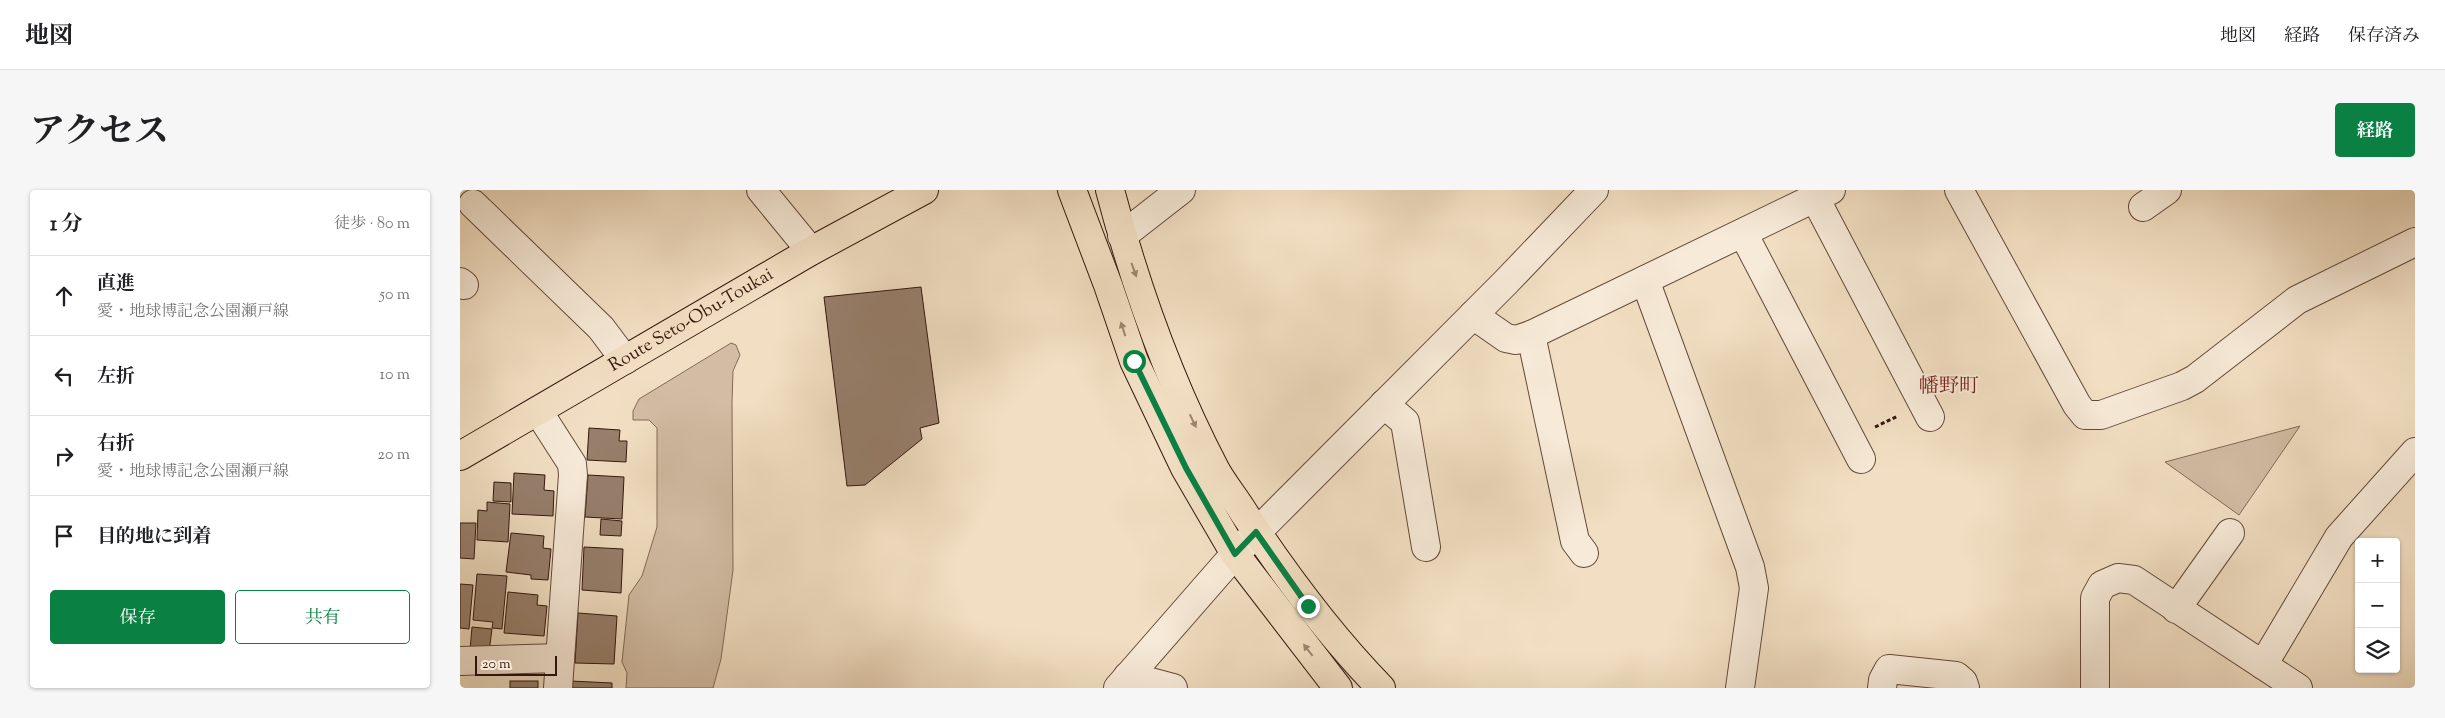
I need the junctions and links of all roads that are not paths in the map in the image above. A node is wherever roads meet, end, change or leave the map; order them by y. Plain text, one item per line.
1 (761, 190) edge
2 (924, 190) edge
3 (1072, 190) edge
4 (1110, 190) edge
5 (1181, 190) edge
6 (1594, 190) edge
7 (1959, 190) edge
8 (2167, 190) edge
9 (1823, 194) edge
10 (474, 204) dead end
11 (2143, 207) dead end
12 (1743, 234) junction
13 (1122, 236) junction
14 (2415, 242) edge
15 (811, 251) junction
16 (1645, 280) junction
17 (1473, 315) junction
18 (1531, 335) junction
19 (625, 360) junction
20 (1384, 404) junction
21 (538, 411) junction
22 (1926, 411) road end
23 (1856, 448) road end
24 (2415, 452) edge
25 (460, 456) edge
26 (1256, 532) junction
27 (2230, 533) dead end
28 (1426, 547) dead end
29 (1584, 553) dead end
30 (1235, 554) junction
31 (2176, 609) junction
32 (560, 658) junction
33 (460, 661) edge
34 (2263, 665) junction
35 (1123, 682) edge
36 (558, 688) edge
37 (1173, 688) edge
38 (1338, 688) edge
39 (1381, 688) edge
40 (1740, 688) edge
41 (1882, 688) edge
42 (1965, 688) edge
43 (2096, 688) edge
44 (2298, 688) edge

1 - 15 street
2 - 15 main road, Route Seto-Obu-Toukai
30 -> 3 main road
4 - 13 main road
5 - 13 street
6 - 17 street
7 - 14 street
8 - 11 street
9 - 12 street
9 - 22 street
10 - 19 street
12 - 16 street
12 - 23 street
13 -> 26 main road
15 - 19 main road, Route Seto-Obu-Toukai
16 - 18 street
16 - 40 street
17 - 18 street
17 - 20 street
18 - 29 street
19 - 21 main road, Route Seto-Obu-Toukai
20 - 26 street
20 - 28 street
21 - 25 main road, Route Seto-Obu-Toukai
21 - 32 street
24 - 34 street
26 - 30 street
26 - 39 main road
27 - 31 street
30 - 35 street
38 -> 30 main road
31 - 34 street
31 - 43 street
32 - 33 street
32 - 36 street
34 - 44 street
35 - 37 street
41 - 42 street

